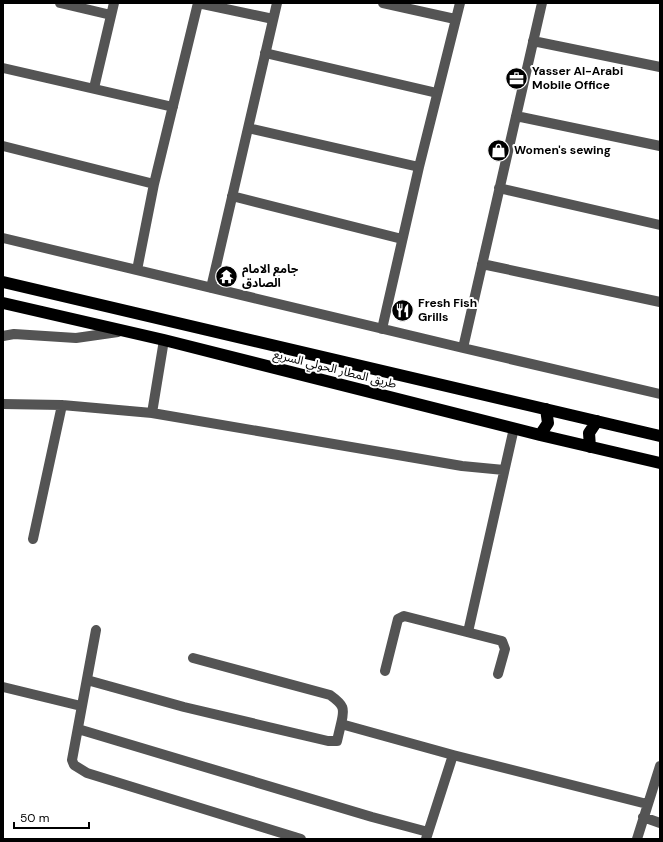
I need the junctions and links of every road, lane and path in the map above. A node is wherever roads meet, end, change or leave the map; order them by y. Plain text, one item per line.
1 (60, 3) edge
2 (114, 3) edge
3 (277, 3) edge
4 (383, 3) edge
5 (460, 3) edge
6 (542, 3) edge
7 (111, 15) junction
8 (273, 19) junction
9 (455, 19) junction
10 (533, 41) junction
11 (265, 53) junction
12 (660, 67) edge
13 (3, 68) edge
14 (94, 88) junction
15 (438, 93) junction
16 (173, 107) junction
17 (516, 116) junction
18 (248, 128) junction
19 (3, 146) edge
20 (660, 146) edge
21 (419, 167) junction
22 (154, 184) junction
23 (500, 188) junction
24 (232, 196) junction
25 (660, 224) edge
26 (3, 238) edge
27 (402, 239) junction
28 (482, 264) junction
29 (137, 270) junction
30 (3, 282) edge
31 (211, 288) junction
32 (660, 302) edge
33 (3, 303) edge
34 (382, 329) junction
35 (130, 333) junction
36 (3, 336) edge
37 (164, 340) junction
38 (463, 348) junction
39 (660, 394) edge
40 (3, 404) edge
41 (62, 405) junction
42 (546, 409) junction
43 (152, 413) junction
44 (597, 421) junction
45 (514, 428) junction
46 (540, 436) junction
47 (660, 436) edge
48 (590, 447) junction
49 (660, 463) edge
50 (504, 470) junction
51 (34, 539) dead end
52 (96, 630) dead end
53 (468, 632) junction
54 (193, 658) dead end
55 (385, 671) dead end
56 (498, 674) dead end
57 (86, 680) junction
58 (3, 687) edge
59 (81, 706) junction
60 (341, 724) junction
61 (78, 729) junction
62 (453, 755) junction
63 (660, 766) edge
64 (647, 804) junction
65 (644, 817) junction
66 (660, 823) edge
67 (427, 835) edge
68 (301, 839) edge
69 (637, 839) edge

1 - 7 street
2 - 7 street
3 - 8 street
4 - 9 street
5 - 9 street
6 - 10 street
7 - 14 street
8 - 11 street
8 - 16 street
9 - 15 street
10 - 12 street
10 - 17 street
11 - 15 street
11 - 18 street
13 - 14 street
14 - 16 street
15 - 21 street
16 - 22 street
17 - 20 street
17 - 23 street
18 - 21 street
18 - 24 street
19 - 22 street
21 - 27 street
22 - 29 street
23 - 25 street
23 - 28 street
24 - 27 street
24 - 31 street
26 - 29 street
27 - 34 street
28 - 32 street
28 - 38 street
29 - 31 street
30 - 42 highway, طريق المطار الحولي السريع
31 - 34 street
33 - 35 highway, طريق المطار الحولي السريع
34 - 38 street
35 - 36 street
35 - 37 highway, طريق المطار الحولي السريع
37 - 43 street
37 - 45 highway, طريق المطار الحولي السريع
38 - 39 street
40 - 41 street
41 - 43 street
41 - 51 street
42 - 44 highway, طريق المطار الحولي السريع
42 - 46 highway
43 - 50 street
44 - 47 highway, طريق المطار الحولي السريع
44 - 48 highway
45 - 46 highway, طريق المطار الحولي السريع
45 - 50 street
46 - 48 highway, طريق المطار الحولي السريع
48 - 49 highway, طريق المطار الحولي السريع
50 - 53 street
52 - 57 street
53 - 55 street
53 - 56 street
54 - 60 street
57 - 59 street
57 - 60 street
58 - 59 street
59 - 61 street
60 - 62 street
61 - 67 street
61 - 68 street
62 - 64 street
62 - 67 street
63 - 64 street
64 - 65 street
65 - 66 street
65 - 69 street

